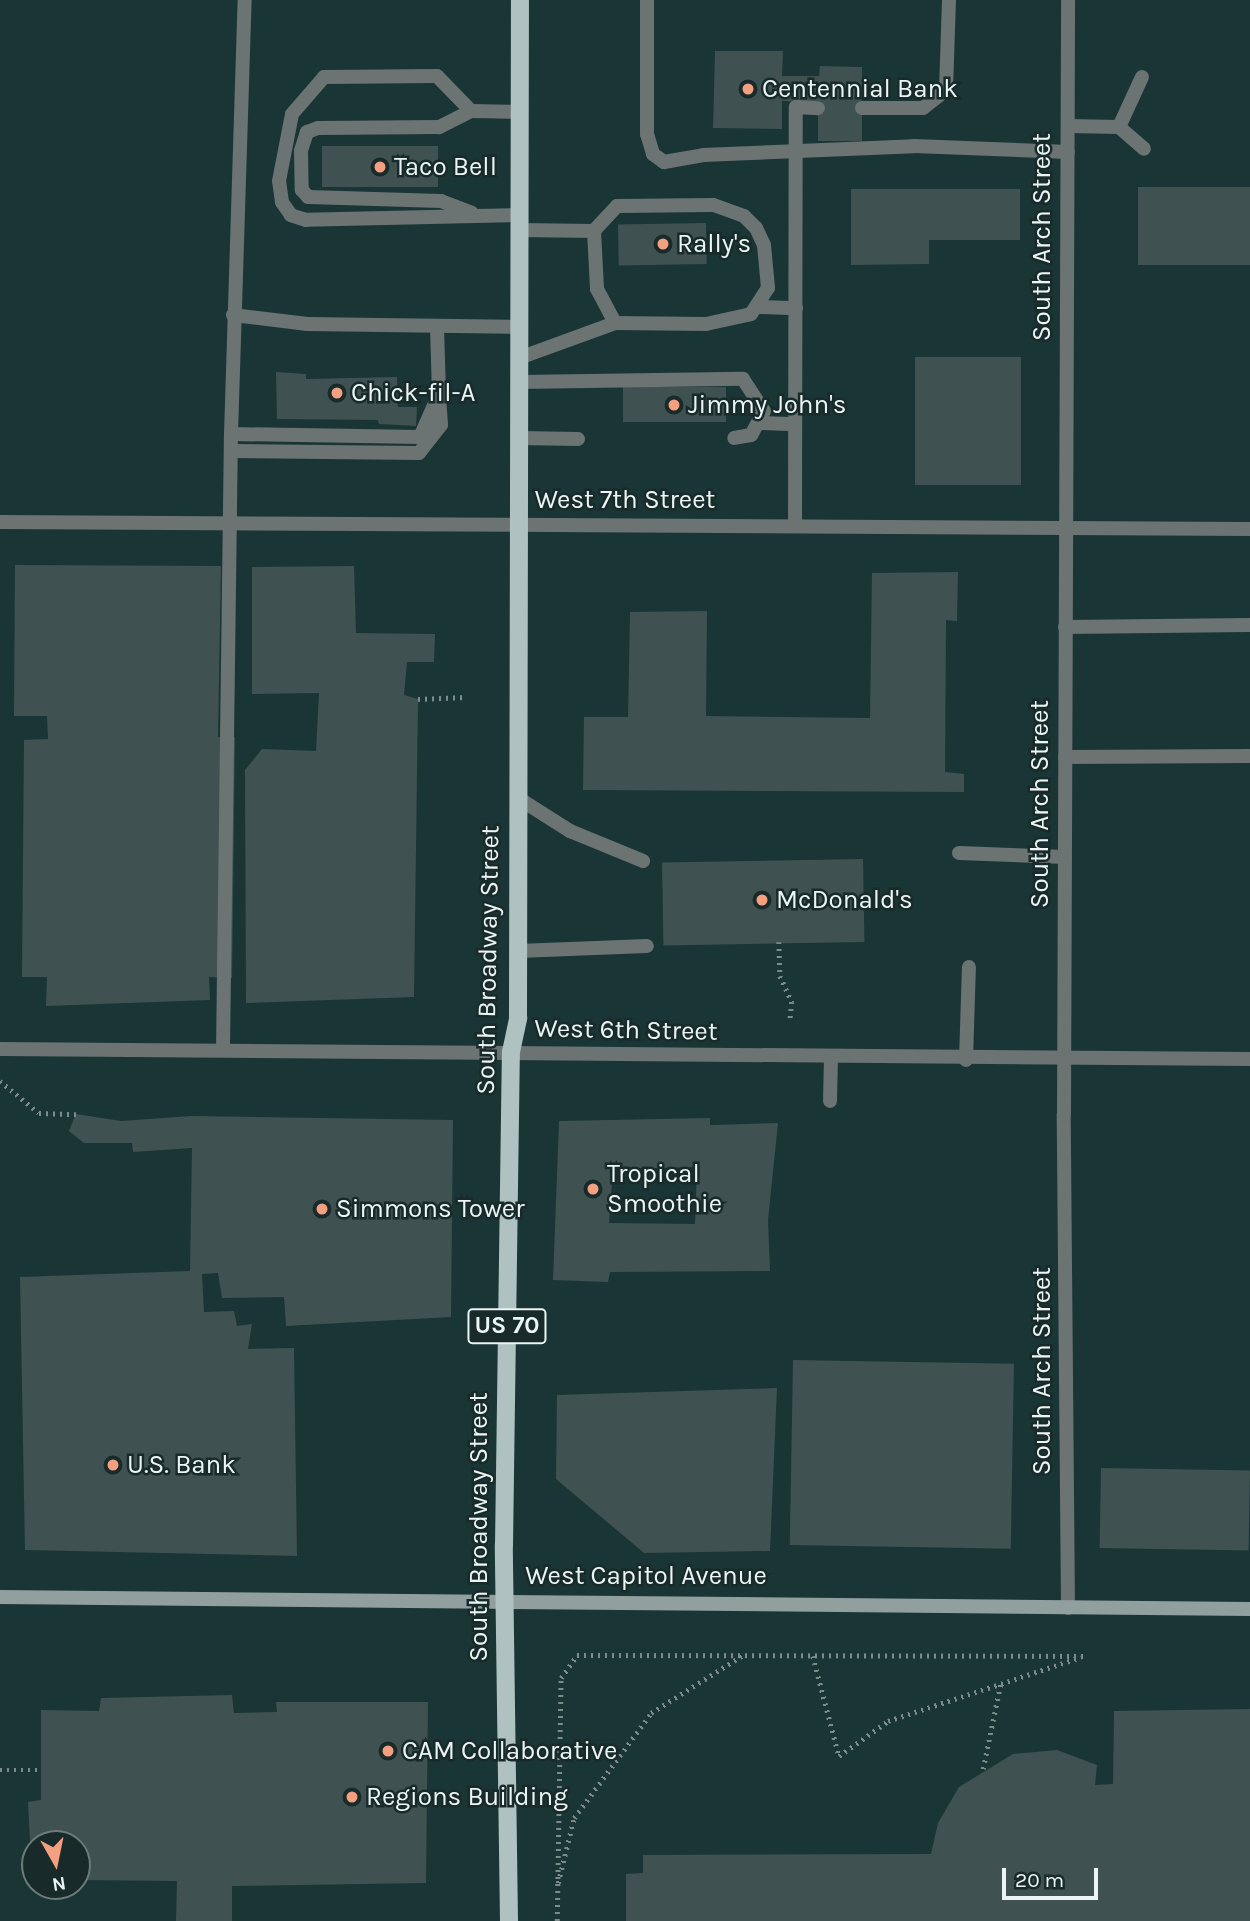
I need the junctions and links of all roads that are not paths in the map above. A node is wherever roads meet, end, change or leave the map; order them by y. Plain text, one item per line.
1 (245, 0) edge
2 (520, 0) edge
3 (647, 0) edge
4 (949, 0) edge
5 (1068, 0) edge
6 (1142, 77) dead end
7 (818, 108) dead end
8 (862, 108) dead end
9 (471, 111) junction
10 (520, 112) junction
11 (1068, 126) junction
12 (1119, 127) junction
13 (1144, 149) dead end
14 (796, 150) junction
15 (1068, 152) junction
16 (472, 213) junction
17 (519, 223) junction
18 (594, 231) junction
19 (760, 307) junction
20 (796, 308) junction
21 (233, 315) junction
22 (615, 323) junction
23 (437, 326) junction
24 (519, 327) junction
25 (519, 358) junction
26 (519, 382) junction
27 (439, 394) junction
28 (761, 423) junction
29 (795, 424) junction
30 (231, 434) junction
31 (519, 438) junction
32 (734, 438) dead end
33 (578, 439) dead end
34 (231, 451) junction
35 (0, 522) edge
36 (232, 523) junction
37 (518, 524) junction
38 (795, 526) junction
39 (1065, 528) junction
40 (1250, 529) edge
41 (1250, 625) edge
42 (1065, 627) junction
43 (1250, 756) edge
44 (1065, 757) junction
45 (518, 798) junction
46 (959, 853) dead end
47 (1065, 857) junction
48 (643, 861) dead end
49 (647, 946) dead end
50 (518, 951) junction
51 (970, 967) dead end
52 (0, 1049) edge
53 (223, 1050) junction
54 (511, 1052) junction
55 (831, 1058) junction
56 (1250, 1059) edge
57 (966, 1060) junction
58 (1064, 1062) junction
59 (830, 1101) dead end
60 (0, 1597) edge
61 (505, 1599) junction
62 (1068, 1608) junction
63 (1250, 1609) edge
64 (509, 1921) edge

1 - 21 street
2 - 10 main road, South Broadway Street / US 70
3 - 14 street
4 - 8 street
5 - 11 street, South Arch Street
6 - 12 street
7 - 14 street
9 - 10 street
9 - 16 street
9 - 16 street
10 - 17 main road, South Broadway Street / US 70
11 - 12 street
11 - 15 street, South Arch Street
12 - 13 street
14 - 15 street
14 - 20 street
15 - 39 street, South Arch Street
16 - 17 street
17 - 18 street
17 - 24 main road, South Broadway Street / US 70
18 - 19 street
18 - 22 street
19 - 20 street
19 - 22 street
20 - 29 street
21 - 23 street
21 - 30 street
22 - 25 street
23 - 24 street
23 - 27 street
24 - 25 main road, South Broadway Street / US 70
25 - 26 main road, South Broadway Street / US 70
26 - 28 street
26 - 31 main road, South Broadway Street / US 70
27 - 30 street
27 - 34 street
28 - 29 street
28 - 32 street
29 - 38 street
30 - 34 street
31 - 33 street
31 - 37 main road, South Broadway Street / US 70
34 - 36 street
35 - 36 street, West 7th Street
36 - 37 street, West 7th Street
36 - 53 street
37 - 38 street, West 7th Street
37 - 45 main road, South Broadway Street / US 70
38 - 39 street, West 7th Street
39 - 40 street, West 7th Street
39 - 42 street, South Arch Street
41 - 42 street
42 - 44 street, South Arch Street
43 - 44 street
44 - 47 street, South Arch Street
45 - 48 street
45 - 50 main road, South Broadway Street / US 70
46 - 47 street
47 - 58 street, South Arch Street
49 - 50 street
50 - 54 main road, South Broadway Street / US 70
51 - 57 street
52 - 53 street, West 6th Street
53 - 54 street, West 6th Street
54 - 55 street, West 6th Street
54 - 61 main road, South Broadway Street / US 70
55 - 57 street, West 6th Street
55 - 59 street
56 - 58 street, West 6th Street
57 - 58 street, West 6th Street
58 - 62 street, South Arch Street
60 - 61 main road, West Capitol Avenue
61 - 62 main road, West Capitol Avenue
61 - 64 main road, South Broadway Street / US 70
62 - 63 main road, West Capitol Avenue

